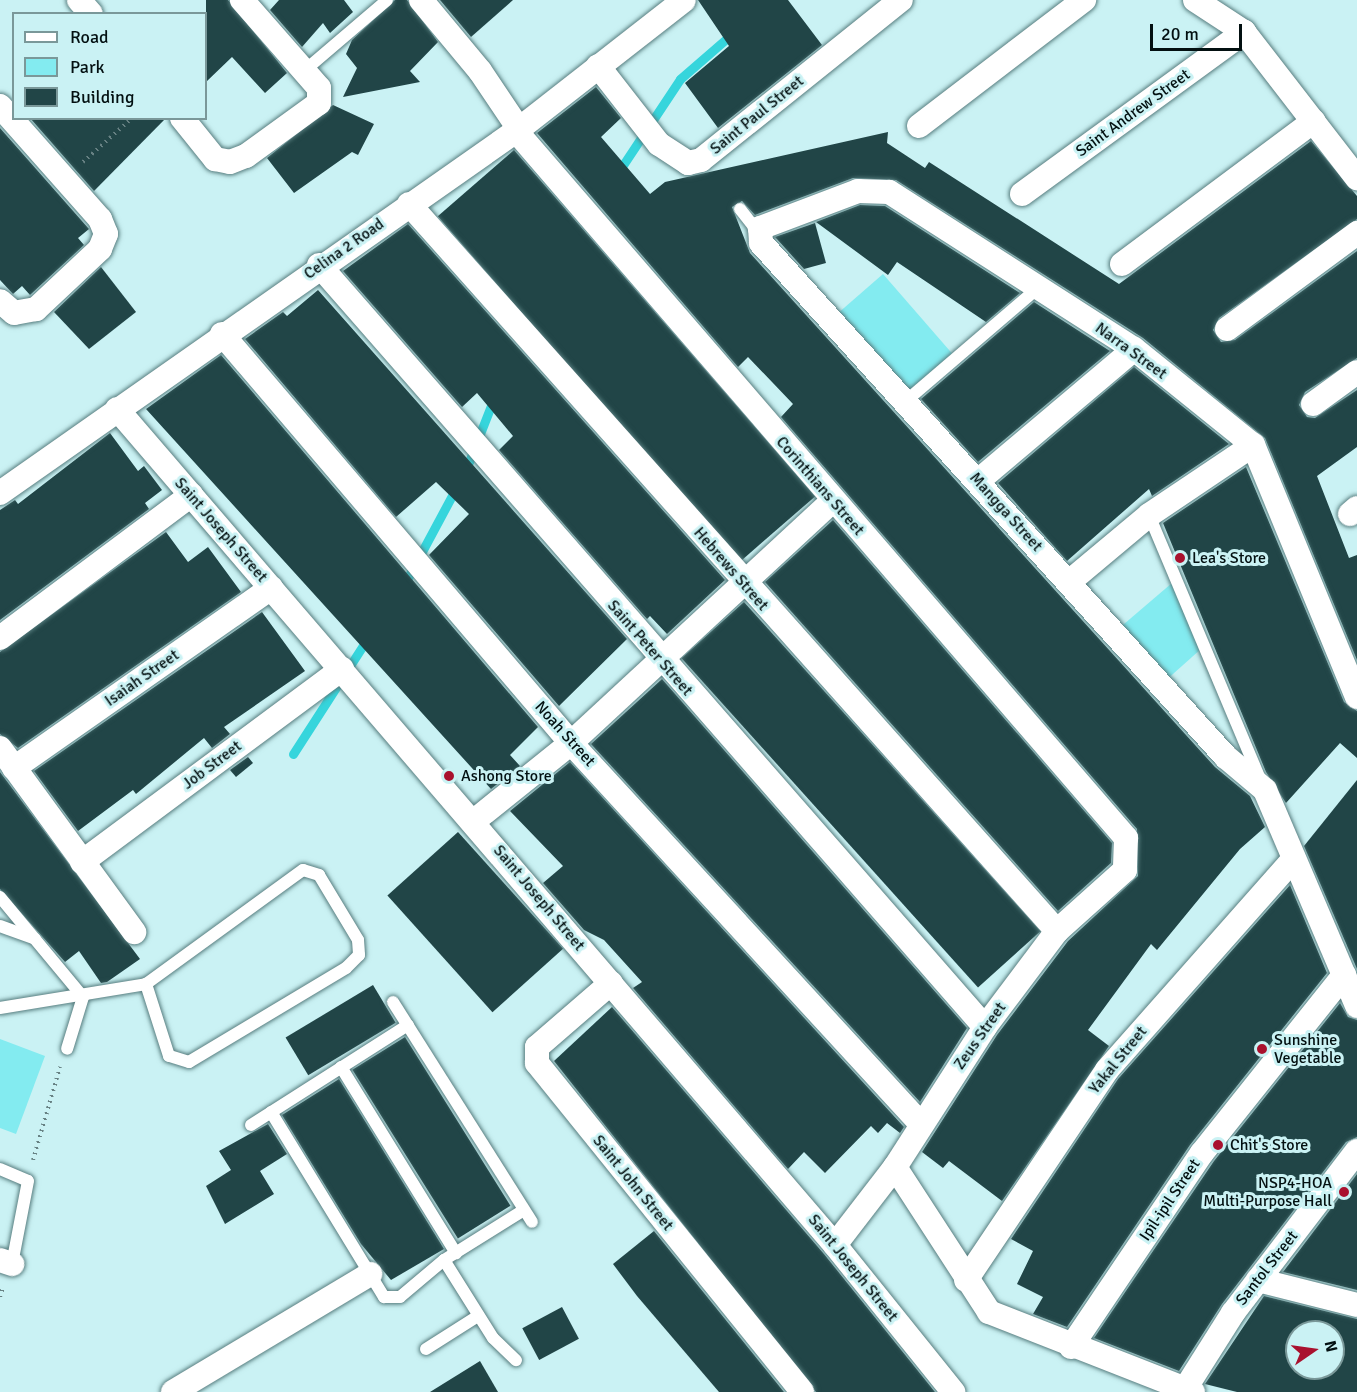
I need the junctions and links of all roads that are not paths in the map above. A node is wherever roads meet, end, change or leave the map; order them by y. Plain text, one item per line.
1 (79, 0) edge
2 (242, 0) edge
3 (387, 0) edge
4 (421, 0) edge
5 (684, 0) edge
6 (901, 0) edge
7 (1084, 0) edge
8 (1195, 0) edge
9 (89, 12) edge
10 (1244, 32) junction
11 (598, 66) junction
12 (312, 80) junction
13 (0, 106) edge
14 (12, 120) edge
15 (12, 120) edge
16 (184, 120) edge
17 (1314, 121) junction
18 (919, 126) dead end
19 (518, 130) junction
20 (1357, 178) edge
21 (1022, 194) dead end
22 (409, 204) junction
23 (740, 209) dead end
24 (759, 231) junction
25 (1357, 233) edge
26 (1122, 264) dead end
27 (320, 265) junction
28 (1038, 288) junction
29 (0, 301) edge
30 (1227, 329) dead end
31 (222, 334) junction
32 (1134, 349) junction
33 (1357, 372) edge
34 (906, 401) junction
35 (1313, 405) dead end
36 (117, 410) junction
37 (1253, 445) junction
38 (978, 481) junction
39 (0, 494) edge
40 (191, 495) junction
41 (832, 501) junction
42 (1149, 515) junction
43 (1069, 582) junction
44 (744, 585) junction
45 (271, 588) junction
46 (0, 638) edge
47 (661, 661) junction
48 (349, 678) junction
49 (1357, 697) edge
50 (571, 743) junction
51 (7, 758) edge
52 (1264, 790) junction
53 (474, 821) junction
54 (1126, 838) joint
55 (1294, 859) junction
56 (82, 862) junction
57 (0, 897) edge
58 (0, 926) edge
59 (1057, 931) junction
60 (134, 932) dead end
61 (37, 940) junction
62 (1344, 975) junction
63 (611, 982) junction
64 (146, 984) junction
65 (83, 997) junction
66 (393, 1002) dead end
67 (1357, 1006) edge
68 (0, 1008) edge
69 (408, 1025) junction
70 (986, 1027) junction
71 (67, 1049) road end
72 (342, 1067) junction
73 (271, 1112) junction
74 (920, 1123) junction
75 (251, 1125) dead end
76 (1357, 1151) edge
77 (895, 1167) junction
78 (0, 1169) edge
79 (524, 1210) junction
80 (532, 1222) dead end
81 (835, 1245) junction
82 (456, 1253) junction
83 (444, 1260) junction
84 (6, 1262) edge
85 (370, 1274) junction
86 (966, 1280) junction
87 (1258, 1280) junction
88 (1357, 1305) edge
89 (478, 1316) junction
90 (1071, 1347) junction
91 (426, 1349) dead end
92 (516, 1360) dead end
93 (1189, 1391) edge
94 (173, 1392) edge
95 (802, 1392) edge
96 (953, 1392) edge

1 - 9 street
2 - 12 street
3 - 12 lane
4 - 19 street, Corinthians Street
5 - 11 street, Celina 2 Road
6 - 11 street, Saint Paul Street
7 - 18 street
8 - 10 street
10 - 17 street
10 - 21 street, Saint Andrew Street
11 - 19 street, Celina 2 Road
12 - 16 street
13 - 14 street
15 - 29 street
17 - 20 street
17 - 26 street
19 - 22 street, Celina 2 Road
19 - 41 street, Corinthians Street
22 - 27 street, Celina 2 Road
22 - 44 street, Hebrews Street
23 - 24 lane
24 - 28 street, Narra Street
24 - 34 street, Mangga Street
25 - 30 street
27 - 31 street, Celina 2 Road
27 - 47 street, Saint Peter Street
28 - 32 street, Narra Street
28 - 34 lane
31 - 36 street, Celina 2 Road
31 - 50 street, Noah Street
32 - 37 street, Narra Street
32 - 38 street
33 - 35 street
34 - 38 street, Mangga Street
36 - 39 street, Celina 2 Road
36 - 40 street, Saint Joseph Street
37 - 42 street
37 - 49 street, Narra Street
38 - 43 street, Mangga Street
40 - 45 street, Saint Joseph Street
40 - 46 street
41 - 44 street
41 - 54 street, Corinthians Street
42 - 43 street
42 - 52 lane, Mangga Street
43 - 52 street, Mangga Street
44 - 47 street
44 - 59 street, Hebrews Street
45 - 48 street, Saint Joseph Street
45 - 51 street, Isaiah Street
47 - 50 street
47 - 70 street, Saint Peter Street
48 - 53 street, Saint Joseph Street
48 - 56 street, Job Street
50 - 53 street
50 - 74 street, Noah Street
51 - 56 street
52 - 55 street, Mangga Street
53 - 63 street, Saint Joseph Street
54 - 59 street, Zeus Street
55 - 62 street, Mangga Street
55 - 86 street, Yakal Street
56 - 60 street
57 - 61 lane
58 - 61 lane
59 - 70 street, Zeus Street
61 - 65 lane
62 - 67 street, Mangga Street
62 - 90 street, Ipil-ipil Street
63 - 81 street, Saint Joseph Street
63 - 95 street, Saint John Street
64 - 64 lane
64 - 65 lane
65 - 68 lane
65 - 71 lane
66 - 69 lane
69 - 72 lane
69 - 79 lane
70 - 74 street, Zeus Street
72 - 73 lane
72 - 82 lane
73 - 75 lane
73 - 85 lane
74 - 77 street, Zeus Street
76 - 87 street, Santol Street
77 - 81 street, Zeus Street
77 - 86 street
78 - 84 lane
79 - 80 lane
79 - 82 lane
81 - 96 street, Saint Joseph Street
82 - 83 lane
83 - 85 lane
83 - 89 lane
85 - 94 street
86 - 90 street
87 - 88 street
87 - 93 street, Santol Street
89 - 91 lane
89 - 92 lane
90 - 93 street

